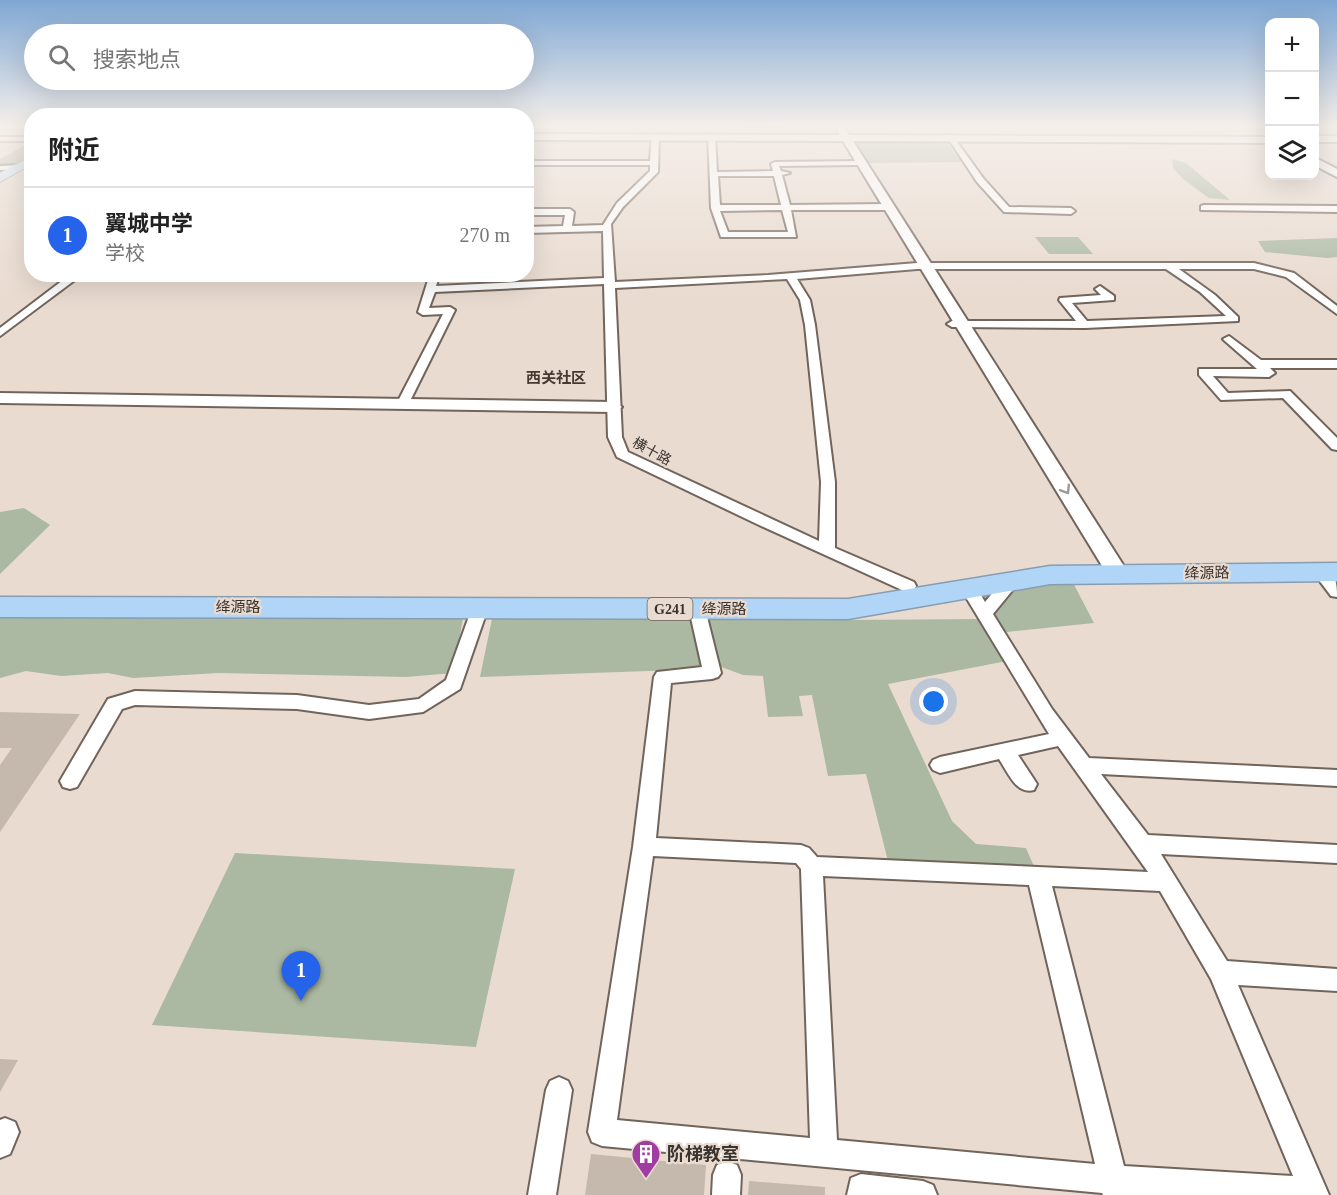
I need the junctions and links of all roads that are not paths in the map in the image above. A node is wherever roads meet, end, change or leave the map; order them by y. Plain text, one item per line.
1 (645, 181) edge
2 (715, 181) edge
3 (779, 181) edge
4 (869, 181) edge
5 (981, 181) edge
6 (885, 207) junction
7 (716, 208) junction
8 (786, 208) junction
9 (1204, 208) dead end
10 (1337, 209) edge
11 (1071, 210) dead end
12 (534, 212) edge
13 (607, 228) junction
14 (567, 229) junction
15 (534, 230) edge
16 (921, 266) junction
17 (1168, 266) junction
18 (790, 276) junction
19 (67, 282) edge
20 (432, 282) edge
21 (455, 282) edge
22 (610, 283) junction
23 (454, 287) junction
24 (429, 289) junction
25 (1100, 289) dead end
26 (450, 310) junction
27 (1337, 311) edge
28 (957, 324) junction
29 (1085, 325) junction
30 (0, 333) edge
31 (1229, 339) dead end
32 (1258, 364) junction
33 (1337, 364) edge
34 (1269, 373) junction
35 (1286, 394) junction
36 (0, 398) edge
37 (403, 403) junction
38 (613, 407) junction
39 (1337, 446) edge
40 (827, 550) junction
41 (1106, 569) junction
42 (1333, 574) edge
43 (1012, 581) junction
44 (908, 586) junction
45 (969, 589) junction
46 (0, 596) edge
47 (0, 607) edge
48 (480, 608) junction
49 (697, 609) junction
50 (984, 614) junction
51 (1062, 738) junction
52 (1004, 751) junction
53 (940, 765) dead end
54 (1083, 765) junction
55 (1337, 778) edge
56 (70, 781) dead end
57 (1027, 784) dead end
58 (1143, 844) junction
59 (644, 847) junction
60 (1337, 854) edge
61 (812, 866) junction
62 (1038, 876) junction
63 (1166, 882) junction
64 (1220, 972) junction
65 (1337, 980) edge
66 (559, 1090) dead end
67 (824, 1153) junction
68 (1115, 1187) edge
69 (1315, 1194) edge
70 (542, 1195) edge
71 (861, 1195) edge
72 (923, 1195) edge

1 - 13 street
2 - 7 street
3 - 8 street
4 - 6 main road
5 - 11 street
6 - 8 street
6 - 16 main road
7 - 8 street
7 - 8 street
9 - 10 street
12 - 14 street
13 - 14 street
13 - 22 street, 横十路
14 - 15 street
16 - 17 street
16 - 18 street
16 - 28 main road
17 - 27 street
17 - 29 street
18 - 22 street
18 - 40 street
19 - 30 street
20 - 24 street
21 - 23 street
22 - 23 street
22 - 38 street, 横十路
23 - 24 street
23 - 26 street
24 - 26 street
25 - 29 street
26 - 37 street
28 - 29 street
28 - 41 main road
31 - 32 street
32 - 33 street
32 - 34 street
34 - 35 street
34 - 35 street
35 - 39 street
36 - 37 main road
37 - 38 main road
38 - 40 street, 横十路
40 - 44 street, 横十路
41 - 42 highway, 绛源路 / G241
41 - 43 highway, 绛源路 / G241
41 - 44 highway, 绛源路 / G241
43 - 45 highway, 绛源路 / G241
43 - 50 street
44 - 46 highway, 绛源路 / G241
45 - 49 highway, 绛源路 / G241
45 - 50 street
47 - 48 highway, 绛源路 / G241
48 - 49 highway, 绛源路 / G241
48 - 56 street
49 - 59 street
50 - 51 street
51 - 52 street
51 - 54 street
52 - 53 street
52 - 57 street
54 - 55 street
54 - 58 street
58 - 60 street
58 - 63 street
59 - 61 street
59 - 67 street
61 - 62 street
61 - 67 street
62 - 63 street
62 - 68 street
63 - 64 street
64 - 65 street
64 - 69 street
66 - 70 street
67 - 68 street
68 - 69 street
71 - 72 street

